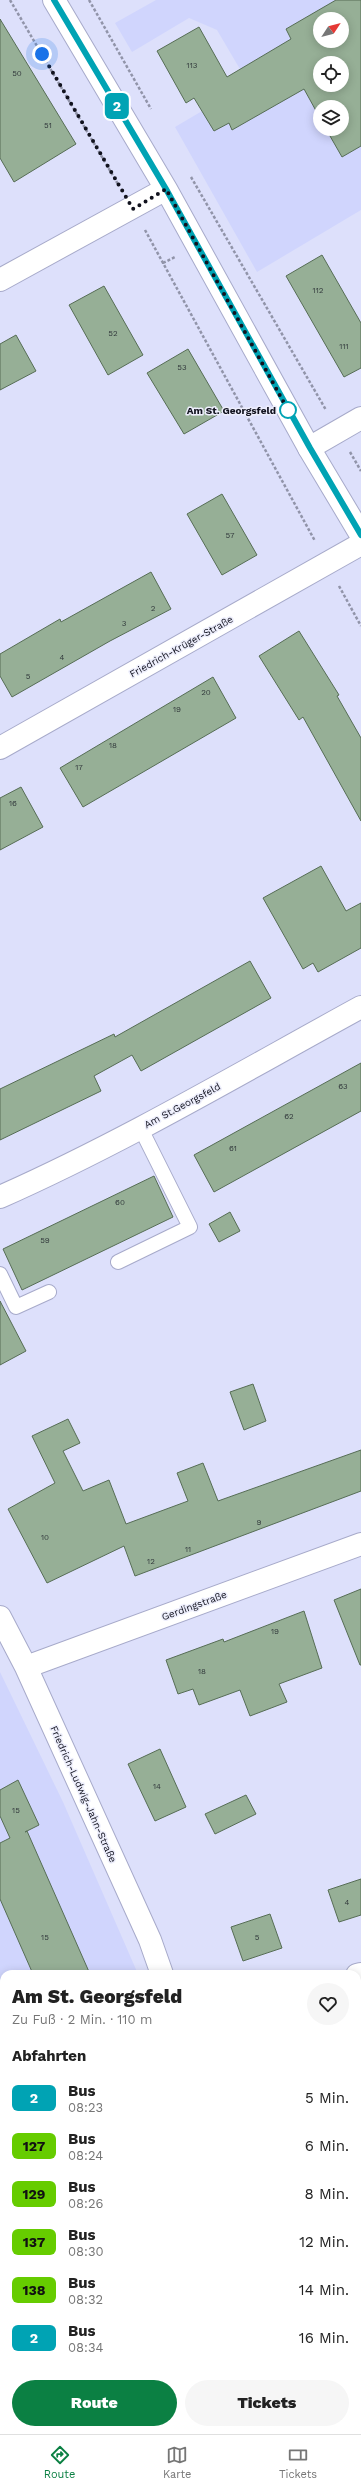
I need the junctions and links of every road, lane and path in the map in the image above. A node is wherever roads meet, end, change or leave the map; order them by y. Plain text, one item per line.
1 (10, 0) edge
2 (54, 0) edge
3 (89, 0) edge
4 (154, 114) dead end
5 (189, 174) dead end
6 (166, 189) junction
7 (133, 209) junction
8 (0, 280) edge
9 (361, 418) edge
10 (338, 432) junction
11 (310, 448) junction
12 (361, 471) edge
13 (361, 535) edge
14 (361, 544) edge
15 (327, 564) junction
16 (361, 626) edge
17 (0, 748) edge
18 (361, 1007) edge
19 (140, 1127) junction
20 (0, 1197) edge
21 (118, 1262) dead end
22 (0, 1274) edge
23 (48, 1292) dead end
24 (361, 1544) edge
25 (0, 1617) edge
26 (26, 1668) junction
27 (161, 1970) edge

1 - 7 path
2 - 6 street
3 - 4 path
5 - 10 path
6 - 7 street
6 - 11 street
7 - 8 street
7 - 15 path
9 - 10 street
10 - 11 street
10 - 12 path
11 - 13 street
14 - 15 street, Friedrich-Krüger-Straße
15 - 16 path
15 - 17 street, Friedrich-Krüger-Straße
18 - 19 street, Am St.Georgsfeld
19 - 20 street, Am St.Georgsfeld
19 - 21 lane
22 - 23 lane
24 - 26 street, Gerdingstraße
25 - 26 street, Friedrich-Ludwig-Jahn-Straße
26 - 27 street, Friedrich-Ludwig-Jahn-Straße

